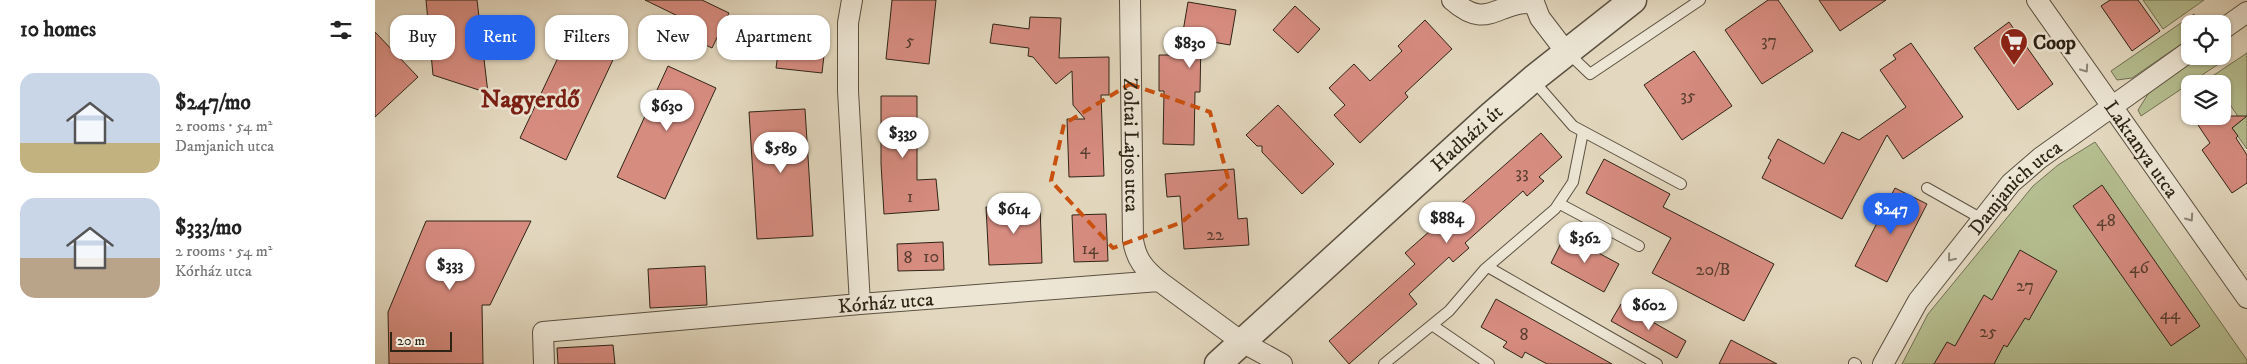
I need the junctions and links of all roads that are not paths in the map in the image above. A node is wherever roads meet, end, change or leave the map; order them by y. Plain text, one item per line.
1 (852, 0) edge
2 (1130, 0) edge
3 (1452, 0) edge
4 (1633, 0) edge
5 (1700, 0) edge
6 (2037, 0) edge
7 (1533, 2) edge
8 (2247, 12) edge
9 (2231, 23) edge
10 (1566, 52) junction
11 (2181, 57) edge
12 (1533, 79) junction
13 (2112, 106) junction
14 (1583, 132) junction
15 (1681, 184) dead end
16 (1927, 188) dead end
17 (1560, 204) junction
18 (1982, 219) junction
19 (1639, 246) dead end
20 (1487, 267) junction
21 (1159, 281) junction
22 (2247, 298) edge
23 (860, 304) junction
24 (1433, 325) junction
25 (1243, 342) junction
26 (544, 364) edge
27 (1218, 364) edge
28 (1283, 364) edge
29 (1384, 364) edge
30 (1489, 364) edge
31 (1657, 364) edge
32 (1883, 364) edge

1 - 23 street
2 - 21 street, Zoltai Lajos utca
3 - 7 street
4 - 10 street, Hadházi út
5 - 10 lane
6 -> 13 street, Laktanya utca
7 - 10 street
8 - 9 street
10 - 12 street, Hadházi út
11 - 13 street, Damjanich utca
12 - 14 lane
12 - 25 street, Hadházi út
13 - 18 street, Damjanich utca
13 -> 22 street, Laktanya utca
14 - 15 lane
14 - 17 lane
16 - 18 lane
17 - 19 lane
17 - 20 lane
18 -> 32 street, Damjanich utca
20 - 24 lane
20 - 31 lane
21 - 23 street, Kórház utca
21 - 25 street
23 - 26 street, Kórház utca
24 - 29 lane
24 - 30 lane
25 - 27 street, Hadházi út
25 - 28 street

